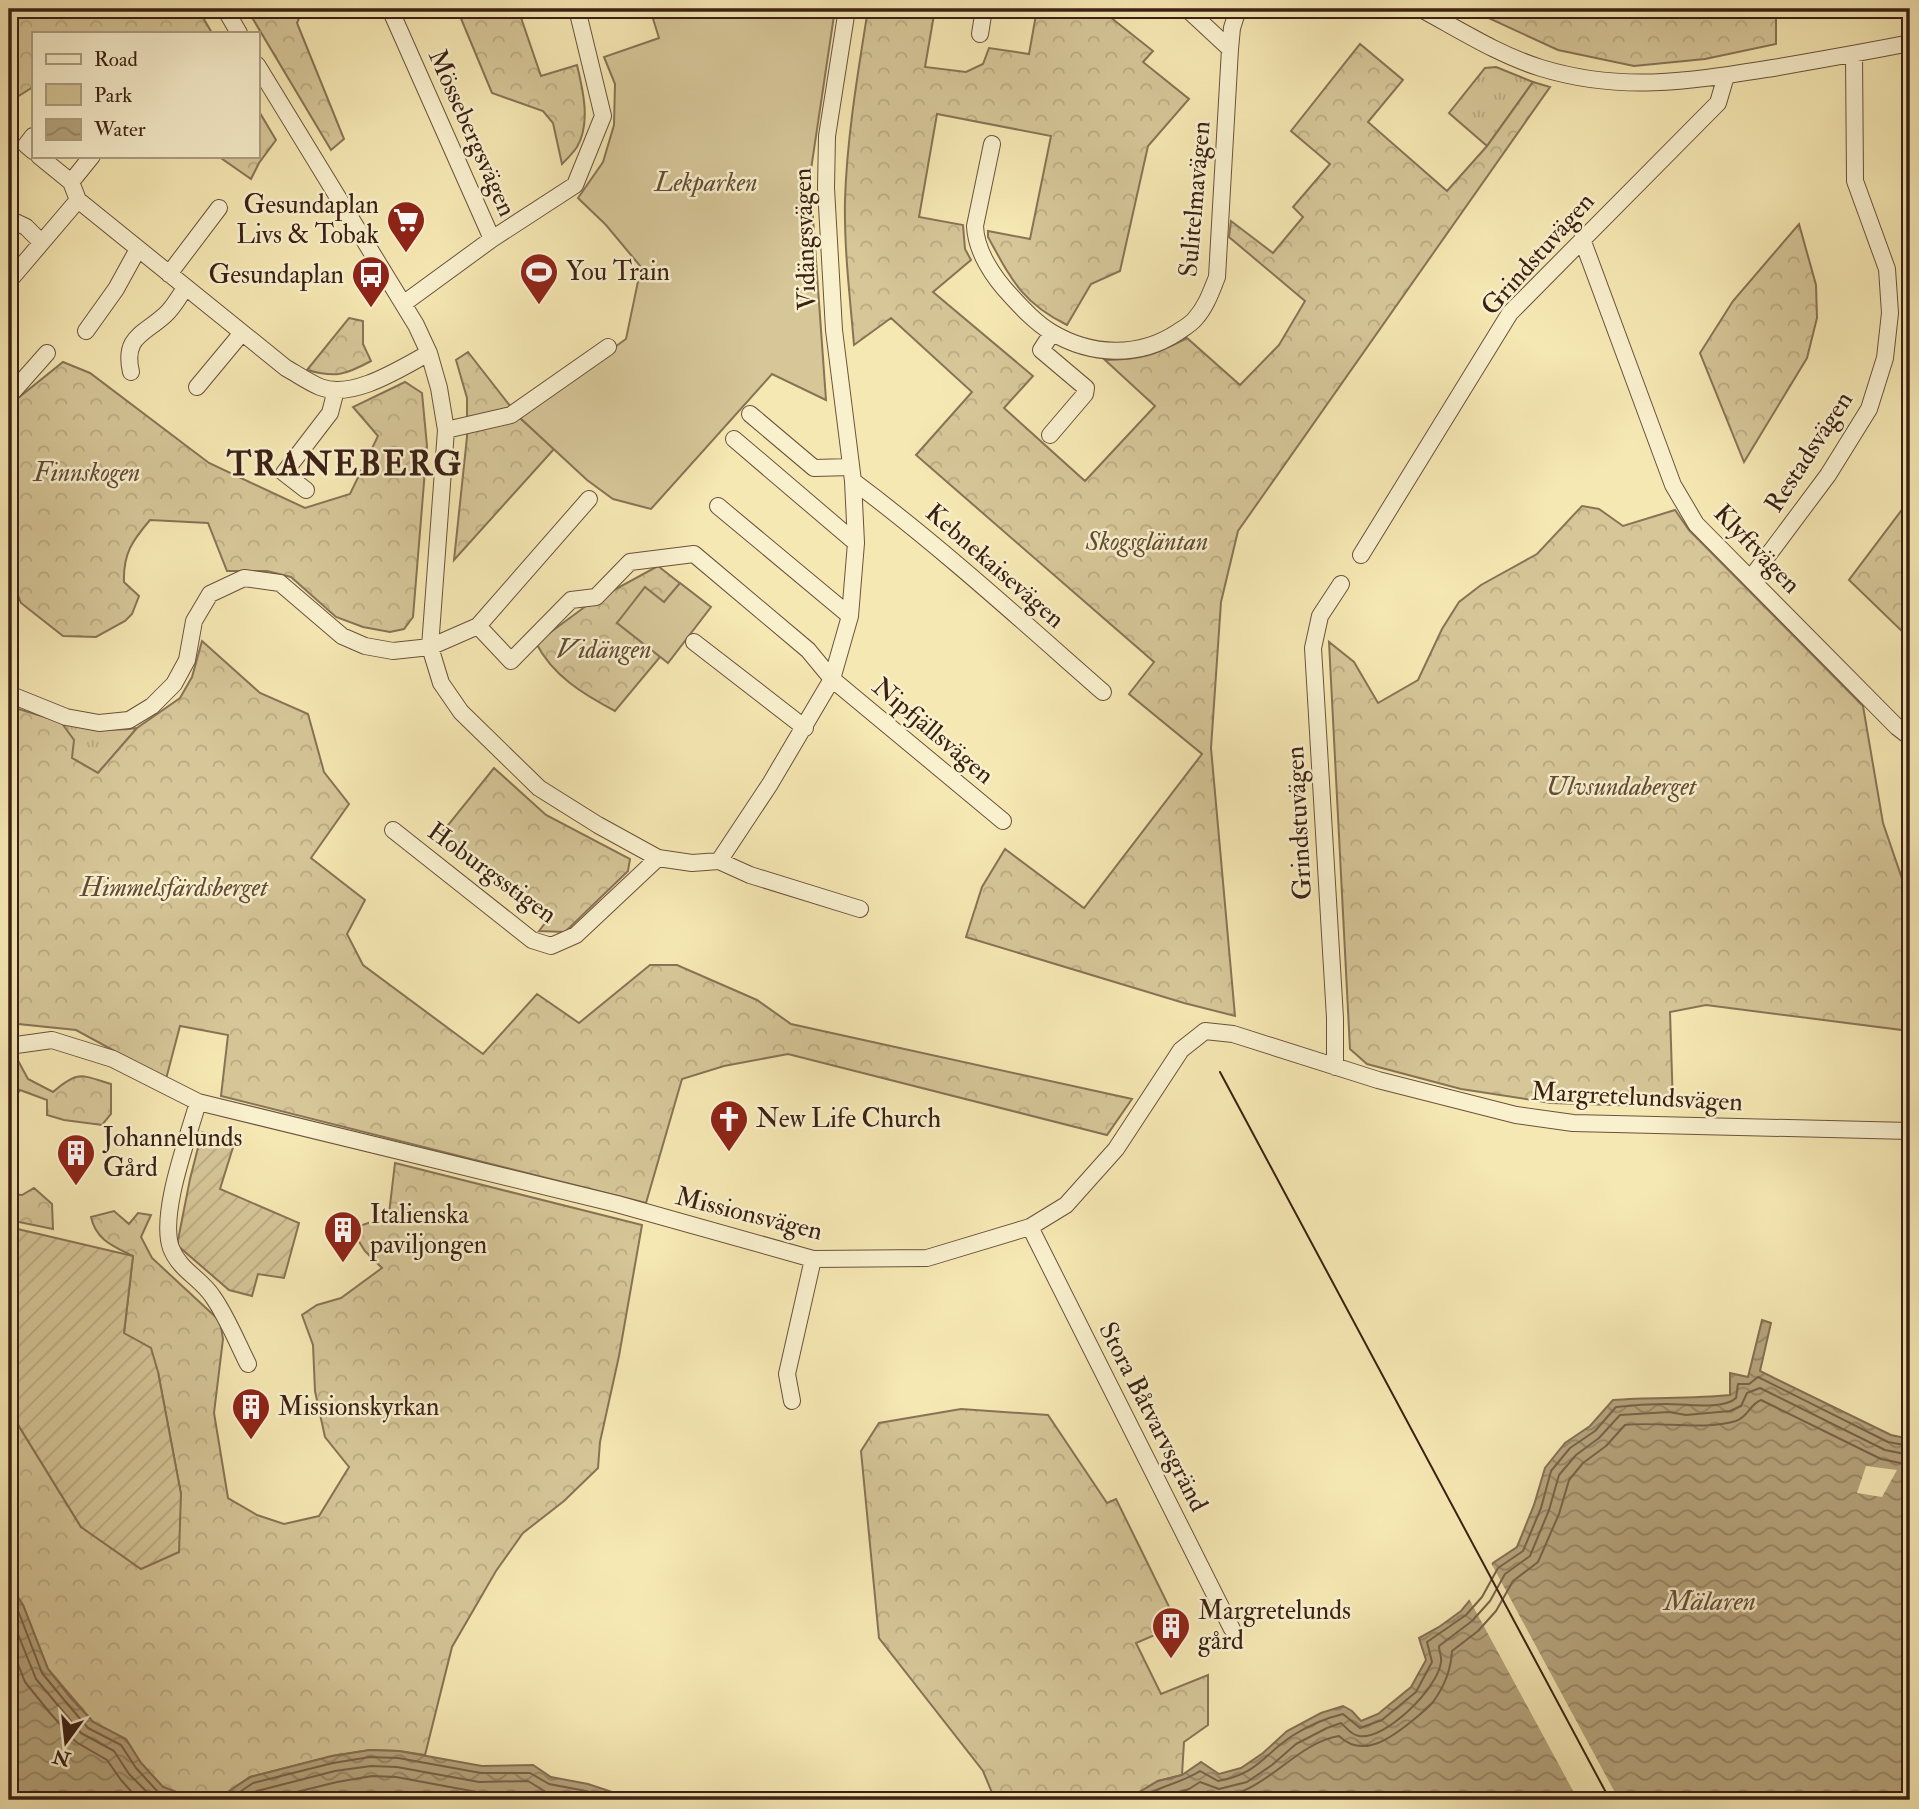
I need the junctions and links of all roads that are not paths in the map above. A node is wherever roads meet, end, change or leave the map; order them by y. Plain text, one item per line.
1 (225, 9) edge
2 (390, 9) edge
3 (577, 9) edge
4 (848, 9) edge
5 (984, 9) edge
6 (1187, 9) edge
7 (1238, 9) edge
8 (1421, 9) edge
9 (238, 32) edge
10 (980, 34) dead end
11 (1910, 43) edge
12 (1230, 49) junction
13 (1854, 54) junction
14 (259, 68) edge
15 (1726, 76) junction
16 (32, 137) edge
17 (992, 144) dead end
18 (32, 150) edge
19 (41, 158) edge
20 (90, 158) edge
21 (71, 182) junction
22 (78, 200) junction
23 (219, 208) dead end
24 (9, 219) edge
25 (492, 239) junction
26 (1582, 239) junction
27 (41, 242) junction
28 (138, 249) junction
29 (169, 274) junction
30 (9, 281) edge
31 (186, 288) junction
32 (403, 304) junction
33 (86, 331) dead end
34 (1052, 333) junction
35 (242, 334) junction
36 (608, 347) dead end
37 (47, 353) dead end
38 (429, 353) junction
39 (131, 372) dead end
40 (14, 377) edge
41 (197, 387) dead end
42 (336, 390) junction
43 (9, 396) edge
44 (750, 414) dead end
45 (446, 430) junction
46 (1049, 435) dead end
47 (734, 439) dead end
48 (852, 474) junction
49 (306, 490) dead end
50 (589, 499) dead end
51 (718, 506) dead end
52 (856, 543) junction
53 (1361, 555) dead end
54 (1751, 578) junction
55 (1341, 584) dead end
56 (850, 616) junction
57 (478, 626) junction
58 (694, 642) dead end
59 (430, 647) junction
60 (832, 679) junction
61 (1103, 692) dead end
62 (9, 694) edge
63 (805, 728) junction
64 (1910, 737) edge
65 (1003, 821) dead end
66 (393, 830) dead end
67 (658, 858) junction
68 (719, 861) junction
69 (860, 909) dead end
70 (1205, 1031) joint
71 (9, 1046) edge
72 (1335, 1067) junction
73 (198, 1102) junction
74 (1910, 1131) edge
75 (1030, 1227) junction
76 (813, 1259) junction
77 (248, 1364) dead end
78 (792, 1401) dead end
79 (1232, 1629) dead end

1 - 9 street
2 - 25 street, Mössebergsvägen
3 - 25 street
4 - 48 street, Vidängsvägen
5 - 10 street
6 - 12 street
7 - 12 street, Sulitelmavägen
8 - 15 street
11 - 13 street
12 - 34 street, Sulitelmavägen
13 - 15 street
13 - 54 street, Restadsvägen
14 - 32 street
15 - 26 street, Grindstuvägen
16 - 18 street
17 - 34 street, Sulitelmavägen
19 - 21 street
20 - 21 street
21 - 22 street
22 - 27 street
22 - 28 street
23 - 29 street
24 - 27 street
25 - 32 street
26 - 53 street, Grindstuvägen
26 - 54 street, Klyftvägen
27 - 30 street
28 - 29 street
28 - 33 street
29 - 31 street
31 - 35 street
31 - 39 street
32 - 38 street
34 - 46 street
35 - 41 street
35 - 42 street
36 - 45 street
37 - 40 street
38 - 42 street
38 - 45 street
40 - 43 street
42 - 49 street
44 - 48 street
45 - 59 street
47 - 52 street
48 - 52 street, Vidängsvägen
48 - 61 street, Kebnekaisevägen
50 - 57 street
51 - 56 street
52 - 56 street, Vidängsvägen
54 - 64 street, Klyftvägen
55 - 72 street, Grindstuvägen
56 - 60 street, Vidängsvägen
57 - 59 street
57 - 60 street
58 - 63 street
59 - 62 street
59 - 67 street
60 - 63 street, Vidängsvägen
60 - 65 street, Nipfjällsvägen
63 - 68 street, Vidängsvägen
66 - 67 street, Hoburgsstigen
67 - 68 street
68 - 69 street
70 - 72 street, Margretelundsvägen
70 - 75 street, Missionsvägen
71 - 73 street, Missionsvägen
72 - 74 street, Margretelundsvägen
73 - 76 street, Missionsvägen
73 - 77 street
75 - 76 street, Missionsvägen
75 - 79 street, Stora Båtvarvsgränd
76 - 78 street

